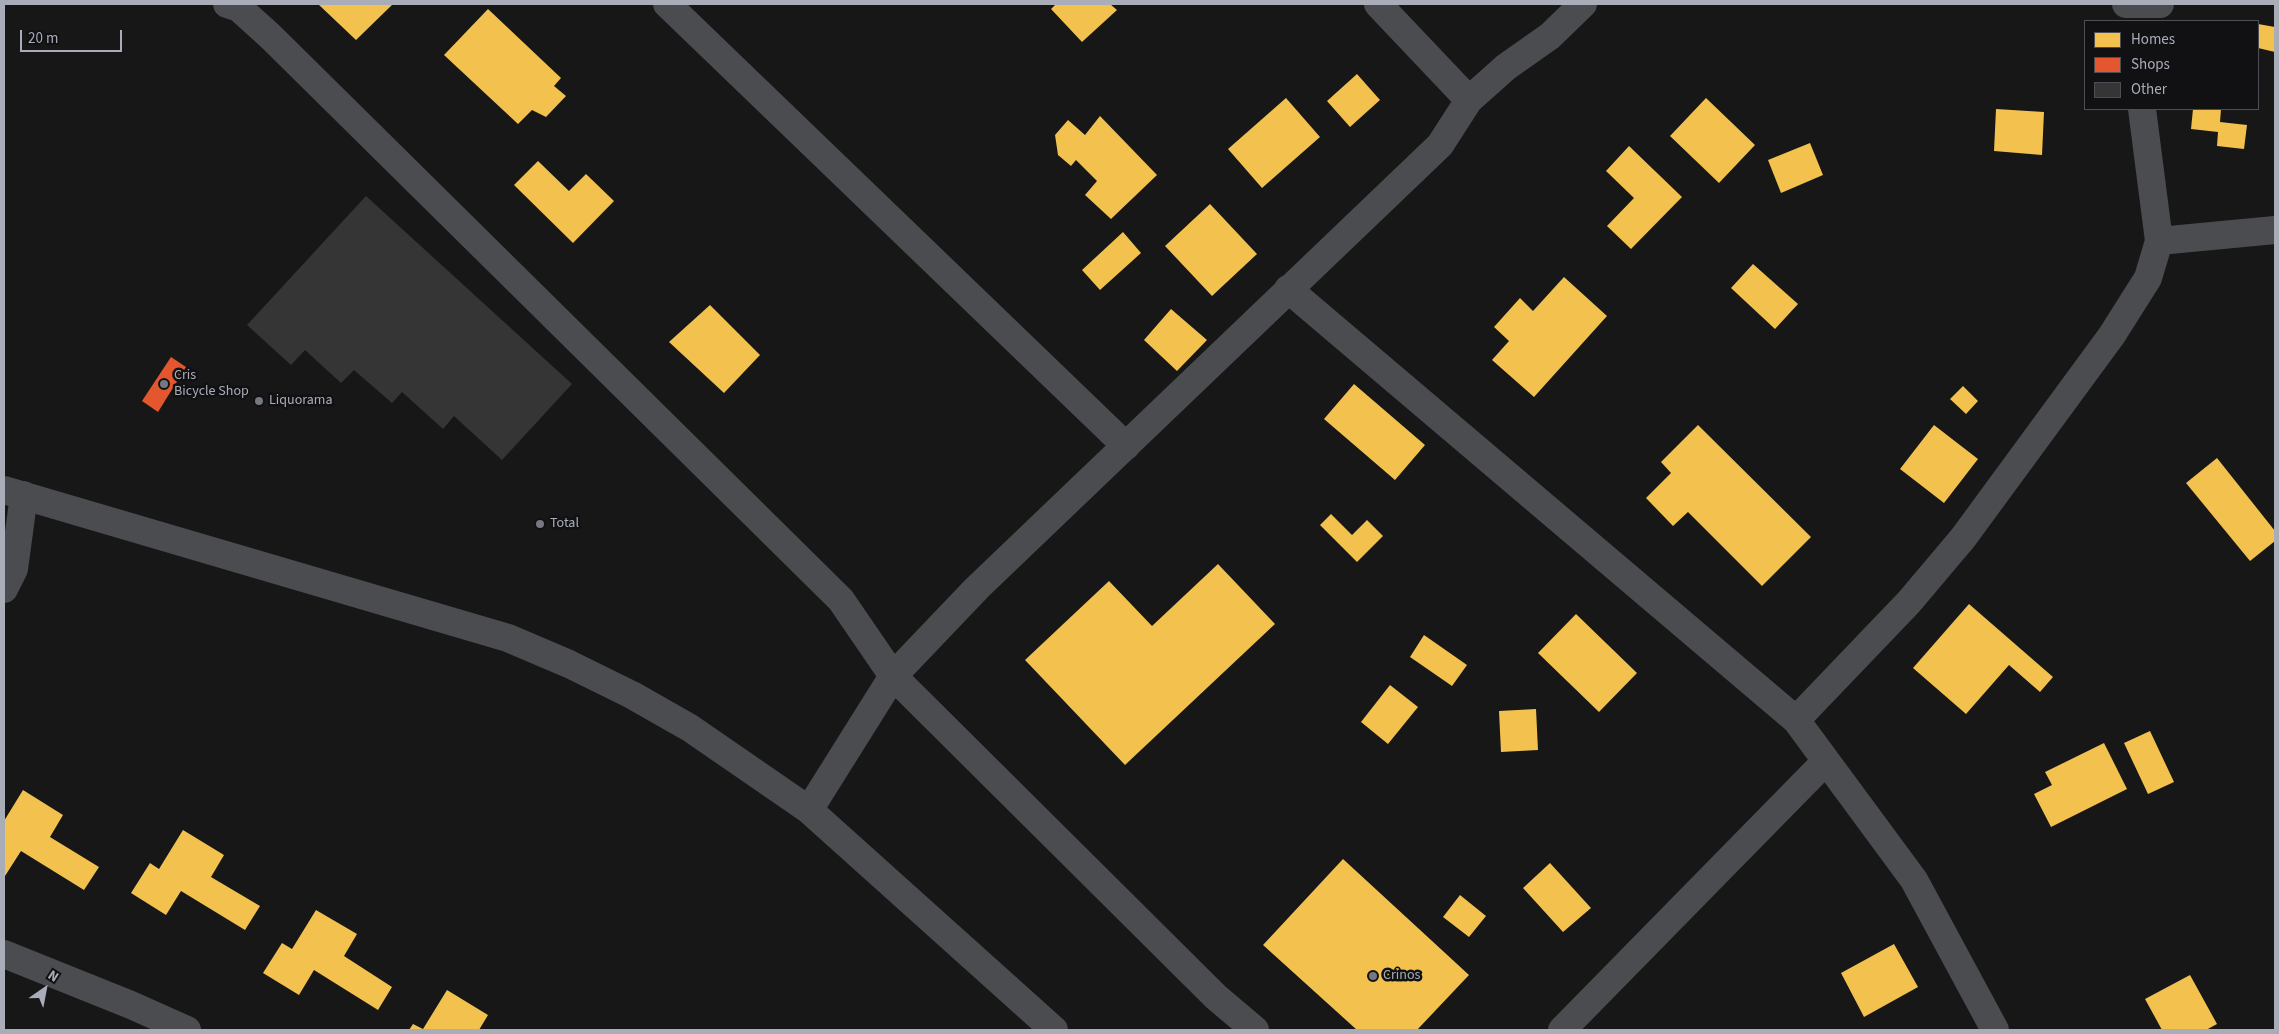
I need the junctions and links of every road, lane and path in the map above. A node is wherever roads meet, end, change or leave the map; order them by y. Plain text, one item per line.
1 (667, 4) edge
2 (1378, 4) edge
3 (1583, 4) edge
4 (2160, 4) edge
5 (237, 5) edge
6 (2129, 10) edge
7 (1469, 100) junction
8 (2142, 110) edge
9 (2275, 230) edge
10 (2159, 241) junction
11 (1288, 289) junction
12 (1126, 446) junction
13 (14, 492) edge
14 (4, 589) edge
15 (893, 676) junction
16 (1796, 720) junction
17 (1826, 761) junction
18 (809, 810) junction
19 (4, 954) edge
20 (187, 1030) edge
21 (1054, 1030) edge
22 (1255, 1030) edge
23 (1562, 1030) edge
24 (1995, 1030) edge

1 - 12 street
2 - 7 street
3 - 7 street
4 - 6 street
5 - 15 street
7 - 11 street
8 - 10 street
9 - 10 street
10 - 16 street
11 - 12 street
11 - 16 street
12 - 15 street
13 - 14 street
13 - 18 street
15 - 18 street
15 - 22 street
16 - 17 street
17 - 23 street
17 - 24 street
18 - 21 street
19 - 20 street

